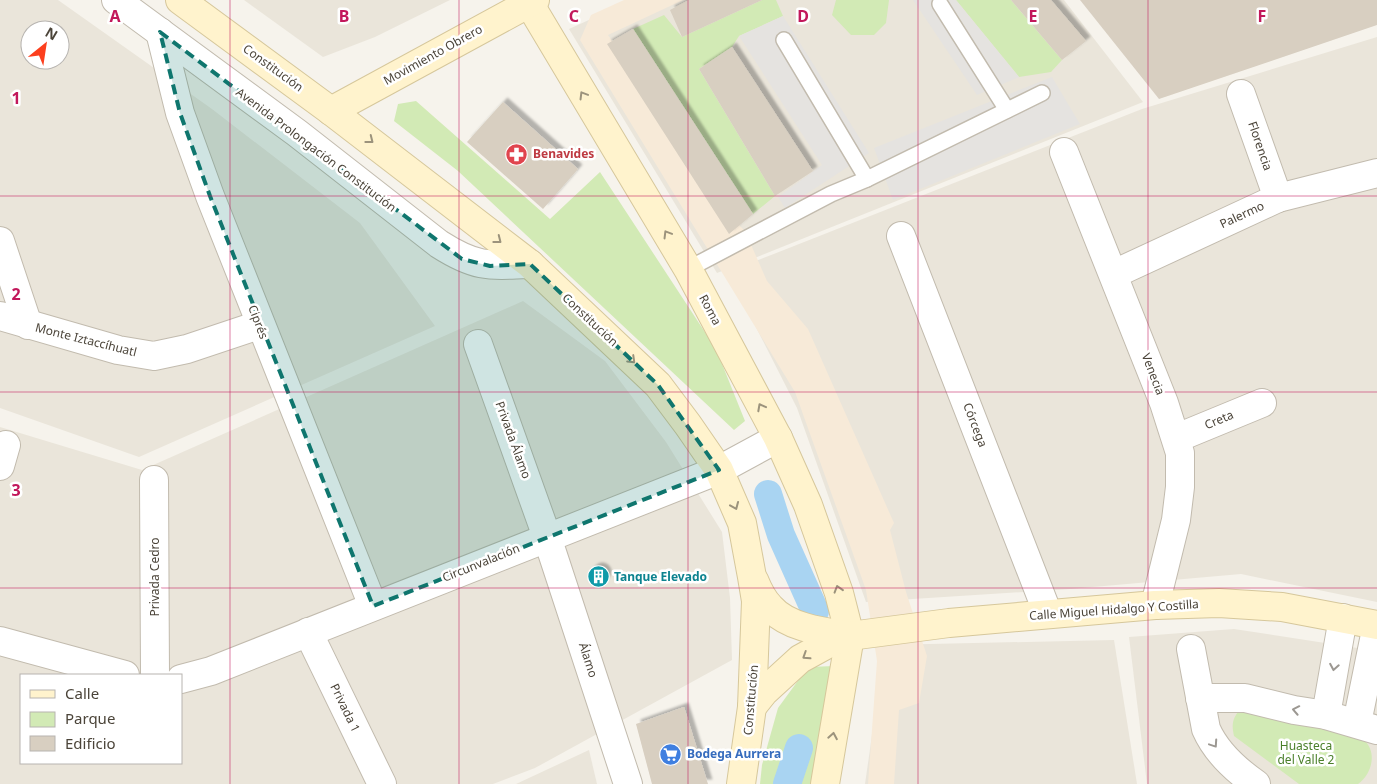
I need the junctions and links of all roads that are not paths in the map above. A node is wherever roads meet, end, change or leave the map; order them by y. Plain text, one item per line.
1 (116, 0) edge
2 (180, 0) edge
3 (532, 2) edge
4 (940, 4) dead end
5 (160, 32) junction
6 (784, 40) dead end
7 (1042, 93) dead end
8 (1241, 94) dead end
9 (331, 110) junction
10 (1007, 110) junction
11 (297, 133) junction
12 (1064, 152) dead end
13 (1377, 173) edge
14 (868, 179) junction
15 (1278, 198) junction
16 (902, 236) dead end
17 (0, 241) edge
18 (530, 264) junction
19 (688, 269) junction
20 (1114, 274) junction
21 (0, 316) edge
22 (28, 324) junction
23 (260, 325) junction
24 (478, 344) dead end
25 (1262, 403) dead end
26 (778, 438) junction
27 (1176, 438) junction
28 (719, 470) junction
29 (154, 480) dead end
30 (548, 537) junction
31 (752, 578) junction
32 (1156, 605) junction
33 (373, 606) junction
34 (1048, 614) junction
35 (1343, 618) junction
36 (1377, 625) edge
37 (308, 632) junction
38 (850, 636) junction
39 (0, 641) edge
40 (1191, 649) dead end
41 (121, 674) edge
42 (155, 674) edge
43 (182, 679) edge
44 (1200, 698) junction
45 (752, 706) junction
46 (1326, 715) junction
47 (1367, 727) edge
48 (382, 784) edge
49 (628, 784) edge
50 (741, 784) edge
51 (825, 784) edge
52 (1256, 784) edge

1 - 5 street, Avenida Prolongación Constitución
2 - 9 street, Constitución
3 - 9 street, Movimiento Obrero
19 -> 3 street, Roma
4 - 10 lane
5 - 11 street, Avenida Prolongación Constitución
5 - 23 street, Ciprés
6 - 14 lane
7 - 10 lane
8 - 15 street, Florencia
9 - 11 street
9 -> 18 street, Constitución
10 - 14 lane
11 - 18 street, Avenida Prolongación Constitución
12 - 20 street, Venecia
13 - 15 street, Palermo
14 - 19 lane
15 - 20 street, Palermo
16 - 34 street, Córcega
17 - 22 street
18 -> 28 street, Constitución
26 -> 19 street, Roma
20 - 27 street, Venecia
21 - 22 street, Monte Iztaccíhuatl
22 - 23 street, Monte Iztaccíhuatl
23 - 33 street, Ciprés
24 - 30 street, Privada Álamo
25 - 27 street, Creta
26 - 28 street, Circunvalación
38 -> 26 street, Roma
27 - 32 street, Venecia
28 - 30 street, Circunvalación
28 -> 31 street, Constitución
29 - 42 street, Privada Cedro
30 - 33 street, Circunvalación
30 - 49 street, Álamo
31 - 38 street
31 - 45 street, Constitución
32 - 34 street, Calle Miguel Hidalgo Y Costilla
32 - 35 street, Calle Miguel Hidalgo Y Costilla
33 - 37 street, Circunvalación
34 - 38 street, Calle Miguel Hidalgo Y Costilla
35 - 36 street, Calle Miguel Hidalgo Y Costilla
35 -> 46 street
36 - 47 street
37 - 43 street, Circunvalación
37 - 48 street, Privada 1
38 -> 45 street
51 -> 38 street
39 - 41 street
40 - 44 street
46 -> 44 street
44 -> 52 street
45 - 50 street, Constitución
46 - 47 street

